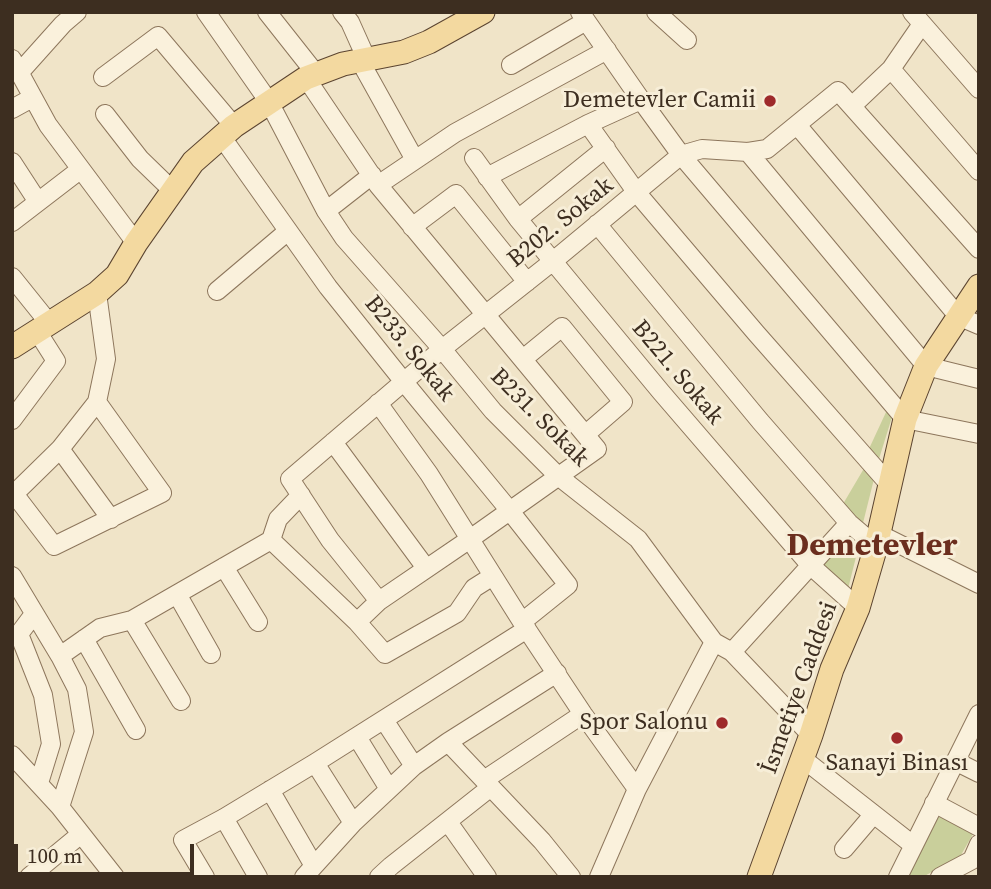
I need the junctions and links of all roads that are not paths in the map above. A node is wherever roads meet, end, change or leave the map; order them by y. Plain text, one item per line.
1 (77, 12) edge
2 (206, 12) edge
3 (267, 12) edge
4 (483, 12) edge
5 (656, 12) edge
6 (351, 16) edge
7 (583, 16) edge
8 (917, 18) edge
9 (687, 40) dead end
10 (607, 50) junction
11 (364, 60) junction
12 (16, 65) edge
13 (511, 65) dead end
14 (891, 69) junction
15 (311, 76) junction
16 (103, 77) dead end
17 (979, 89) edge
18 (33, 98) junction
19 (640, 100) junction
20 (269, 102) junction
21 (852, 106) junction
22 (12, 109) edge
23 (104, 114) dead end
24 (589, 124) junction
25 (797, 125) junction
26 (227, 131) junction
27 (606, 148) junction
28 (747, 152) junction
29 (681, 155) junction
30 (474, 158) dead end
31 (415, 160) junction
32 (12, 162) edge
33 (81, 169) junction
34 (979, 171) edge
35 (487, 177) junction
36 (375, 180) junction
37 (173, 191) junction
38 (637, 192) junction
39 (38, 202) junction
40 (326, 211) junction
41 (518, 219) junction
42 (12, 222) edge
43 (597, 224) junction
44 (412, 227) junction
45 (288, 231) junction
46 (136, 243) junction
47 (979, 249) edge
48 (552, 262) junction
49 (12, 277) edge
50 (527, 282) junction
51 (979, 286) edge
52 (217, 291) dead end
53 (97, 293) junction
54 (487, 314) junction
55 (968, 321) edge
56 (43, 327) junction
57 (12, 347) edge
58 (442, 349) junction
59 (523, 359) junction
60 (926, 366) junction
61 (979, 379) edge
62 (404, 382) junction
63 (97, 402) junction
64 (378, 403) junction
65 (905, 419) junction
66 (12, 420) edge
67 (586, 434) junction
68 (979, 434) edge
69 (333, 442) junction
70 (60, 449) junction
71 (558, 476) junction
72 (889, 484) junction
73 (14, 495) edge
74 (300, 495) junction
75 (510, 511) junction
76 (111, 519) junction
77 (849, 523) junction
78 (470, 539) junction
79 (271, 540) junction
80 (878, 540) junction
81 (810, 565) junction
82 (223, 567) junction
83 (426, 568) junction
84 (12, 576) edge
85 (493, 576) junction
86 (979, 584) edge
87 (177, 594) junction
88 (379, 601) junction
89 (858, 608) junction
90 (34, 614) junction
91 (132, 620) junction
92 (258, 622) dead end
93 (356, 622) junction
94 (525, 625) junction
95 (84, 639) junction
96 (715, 642) junction
97 (732, 652) junction
98 (211, 654) dead end
99 (60, 656) junction
100 (557, 673) junction
101 (181, 701) dead end
102 (979, 713) edge
103 (583, 714) junction
104 (384, 720) junction
105 (136, 730) dead end
106 (811, 734) junction
107 (356, 737) junction
108 (448, 742) junction
109 (12, 755) edge
110 (802, 758) junction
111 (955, 761) junction
112 (315, 763) junction
113 (414, 766) junction
114 (979, 773) edge
115 (39, 783) junction
116 (487, 783) junction
117 (389, 789) junction
118 (637, 789) junction
119 (270, 790) junction
120 (934, 803) junction
121 (60, 807) junction
122 (873, 815) junction
123 (224, 818) junction
124 (448, 822) junction
125 (353, 823) junction
126 (979, 827) edge
127 (81, 834) junction
128 (979, 844) edge
129 (913, 845) junction
130 (844, 849) dead end
131 (309, 871) edge
132 (390, 873) edge
133 (29, 877) edge
134 (115, 877) edge
135 (205, 877) edge
136 (258, 877) edge
137 (487, 877) edge
138 (571, 877) edge
139 (598, 877) edge
140 (759, 877) edge
141 (898, 877) edge
142 (940, 877) edge

1 - 12 street
2 - 20 street, B231. Sokak
3 - 15 street
4 - 11 main road
5 - 9 street
6 - 11 street
7 - 10 street
7 - 13 street
8 - 14 street
8 - 17 street
10 - 19 street
10 - 31 street
11 - 15 main road
11 - 31 street
12 - 18 street
14 - 21 street
14 - 34 street
15 - 20 main road
15 - 36 street
16 - 26 street, B233. Sokak
18 - 22 street
18 - 33 street
19 - 24 street
19 - 29 street
20 - 26 main road
20 - 40 street, B231. Sokak
21 - 25 street
21 - 47 street
23 - 37 street
24 - 27 street
24 - 35 street
25 - 28 street
25 - 55 street
26 - 37 main road
26 - 45 street, B233. Sokak
27 - 38 street
27 - 41 street
28 - 29 street
28 - 60 street
29 - 38 street, B202. Sokak
29 - 65 street
30 - 35 street, B221. Sokak
31 - 36 street
32 - 39 street
33 - 39 street
33 - 46 street
35 - 41 street, B221. Sokak
36 - 40 street
36 - 44 street
37 - 46 main road
38 - 43 street, B202. Sokak
38 - 72 street
39 - 42 street
40 - 58 street, B231. Sokak
41 - 48 street, B221. Sokak
43 - 48 street, B202. Sokak
43 - 77 street
44 - 50 street
44 - 54 street
45 - 52 street
45 - 62 street, B233. Sokak
46 - 53 main road
48 - 50 street, B202. Sokak
48 - 81 street, B221. Sokak
49 - 56 street
50 - 54 street, B202. Sokak
51 - 55 main road, İsmetiye Caddesi
53 - 56 main road
53 - 63 street
54 - 58 street, B202. Sokak
54 - 59 street
55 - 60 main road, İsmetiye Caddesi
56 - 57 main road
56 - 66 street
58 - 62 street, B202. Sokak
58 - 71 street, B231. Sokak
59 - 67 street
59 - 67 street
60 - 61 street
60 - 65 main road, İsmetiye Caddesi
62 - 64 street, B202. Sokak
62 - 75 street, B233. Sokak
63 - 70 street
63 - 76 street
64 - 69 street, B202. Sokak
64 - 78 street
65 - 68 street
65 - 72 main road, İsmetiye Caddesi
67 - 71 street
69 - 74 street, B202. Sokak
69 - 83 street
70 - 73 street
70 - 76 street
71 - 75 street
71 - 96 street, B231. Sokak
72 - 80 main road, İsmetiye Caddesi
73 - 76 street
74 - 79 street
74 - 88 street
75 - 78 street
75 - 94 street, B233. Sokak
77 - 80 street
77 - 81 street
78 - 83 street
78 - 85 street
79 - 82 street
79 - 93 street
80 - 86 street
80 - 89 main road, İsmetiye Caddesi
81 - 89 street, B221. Sokak
81 - 97 street
82 - 87 street
82 - 92 street
83 - 88 street
84 - 90 street
85 - 93 street
85 - 94 street
87 - 91 street
87 - 98 street
88 - 93 street
89 - 106 main road, İsmetiye Caddesi
90 - 99 street
90 - 115 street
91 - 95 street
91 - 101 street
94 - 100 street
94 - 104 street
95 - 99 street
95 - 105 street
96 - 97 street, B231. Sokak
96 - 118 street
97 - 106 street, B231. Sokak
99 - 121 street
100 - 103 street
100 - 108 street
102 - 111 street
103 - 116 street
103 - 118 street
104 - 107 street
104 - 113 street
106 - 110 main road, İsmetiye Caddesi
107 - 112 street
107 - 117 street
108 - 113 street
108 - 116 street
109 - 115 street
110 - 122 street
110 - 140 main road, İsmetiye Caddesi
111 - 114 street
111 - 120 street
112 - 119 street
112 - 125 street
113 - 117 street
115 - 121 street
116 - 124 street
116 - 138 street
117 - 125 street
118 - 139 street
119 - 123 street
119 - 131 street
120 - 126 street
120 - 129 street
121 - 127 street
122 - 129 street
122 - 130 street
123 - 135 street
123 - 136 street
124 - 132 street
124 - 137 street
125 - 131 street
127 - 133 street
127 - 134 street
128 - 142 street
129 - 141 street

